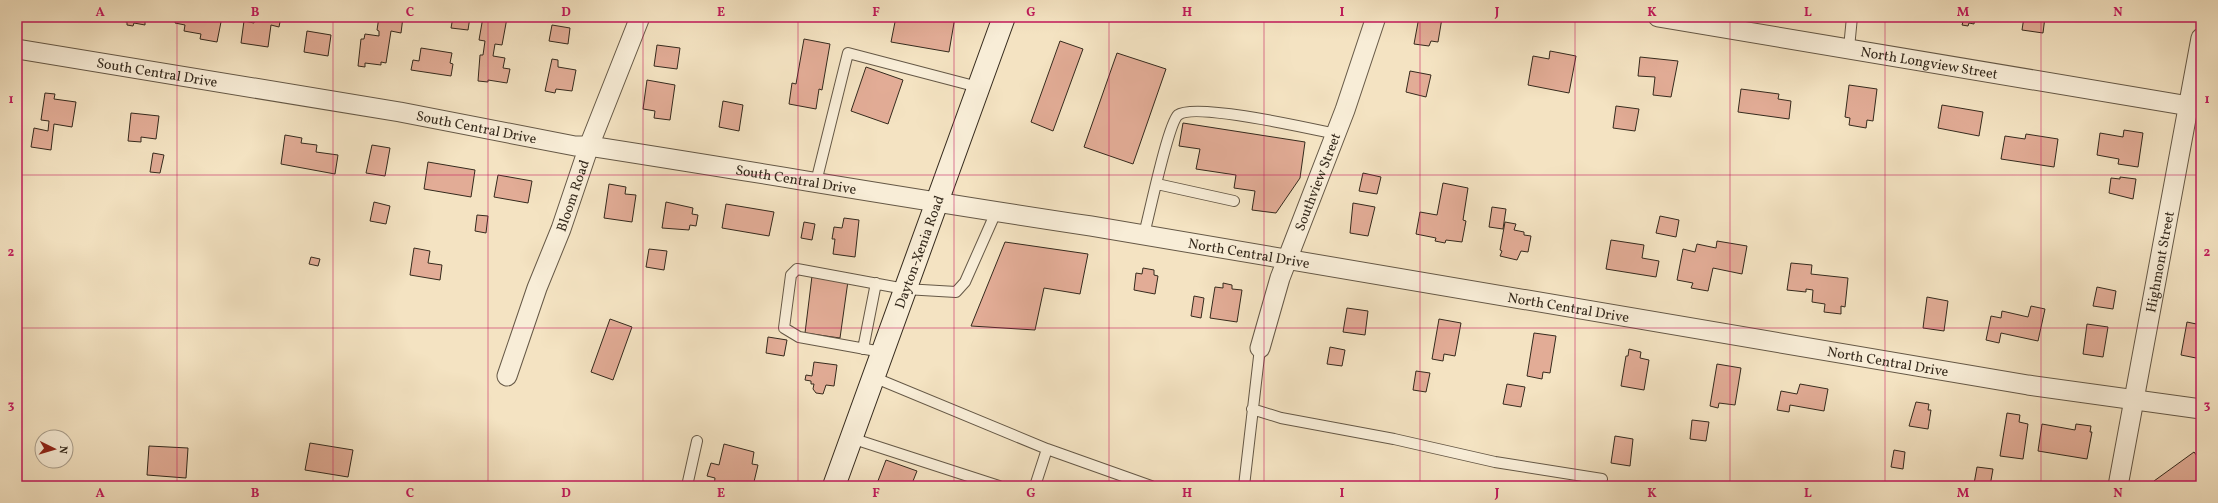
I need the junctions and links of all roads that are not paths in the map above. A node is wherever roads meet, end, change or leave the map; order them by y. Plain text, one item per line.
1 (640, 17) edge
2 (1004, 17) edge
3 (1376, 17) edge
4 (1658, 17) edge
5 (1852, 17) edge
6 (2201, 38) edge
7 (1849, 48) junction
8 (17, 49) edge
9 (978, 87) junction
10 (2195, 107) edge
11 (1336, 134) junction
12 (589, 146) junction
13 (816, 182) junction
14 (1157, 184) junction
15 (1234, 201) dead end
16 (936, 203) junction
17 (996, 212) junction
18 (1144, 234) junction
19 (1288, 258) junction
20 (876, 283) junction
21 (905, 289) junction
22 (1260, 348) joint
23 (872, 351) junction
24 (508, 376) dead end
25 (873, 377) junction
26 (2134, 399) junction
27 (1252, 409) junction
28 (2201, 409) edge
29 (851, 438) junction
30 (697, 441) dead end
31 (1047, 450) junction
32 (1602, 479) dead end
33 (687, 486) edge
34 (834, 486) edge
35 (998, 486) edge
36 (1035, 486) edge
37 (1151, 486) edge
38 (1244, 486) edge
39 (2118, 486) edge

1 - 12 street, Bloom Road
2 - 9 main road, Dayton-Xenia Road
3 - 11 street, Southview Street
4 - 7 street, North Longview Street
5 - 7 lane
6 - 10 street, Highmont Street
7 - 10 street, North Longview Street
8 - 12 street, South Central Drive
9 - 13 lane
9 - 16 main road, Dayton-Xenia Road
10 - 26 street, Highmont Street
11 - 14 lane
11 - 19 street, Southview Street
12 - 13 street, South Central Drive
12 - 24 street, Bloom Road
13 - 16 street, South Central Drive
14 - 15 lane
14 - 18 lane
16 - 17 street, North Central Drive
16 - 21 main road, Dayton-Xenia Road
17 - 18 street, North Central Drive
17 - 21 lane
18 - 19 street, North Central Drive
19 - 22 street, Southview Street
19 - 26 street, North Central Drive
20 - 21 lane
20 - 23 lane
20 - 23 lane
21 - 23 main road, Dayton-Xenia Road
22 - 27 lane
23 - 25 main road, Dayton-Xenia Road
25 - 29 main road, Dayton-Xenia Road
25 - 31 lane
26 - 28 street, North Central Drive
26 - 39 street, Highmont Street
27 - 32 lane
27 - 38 lane
29 - 34 main road, Dayton-Xenia Road
29 - 35 lane
30 - 33 lane
31 - 36 lane
31 - 37 lane

